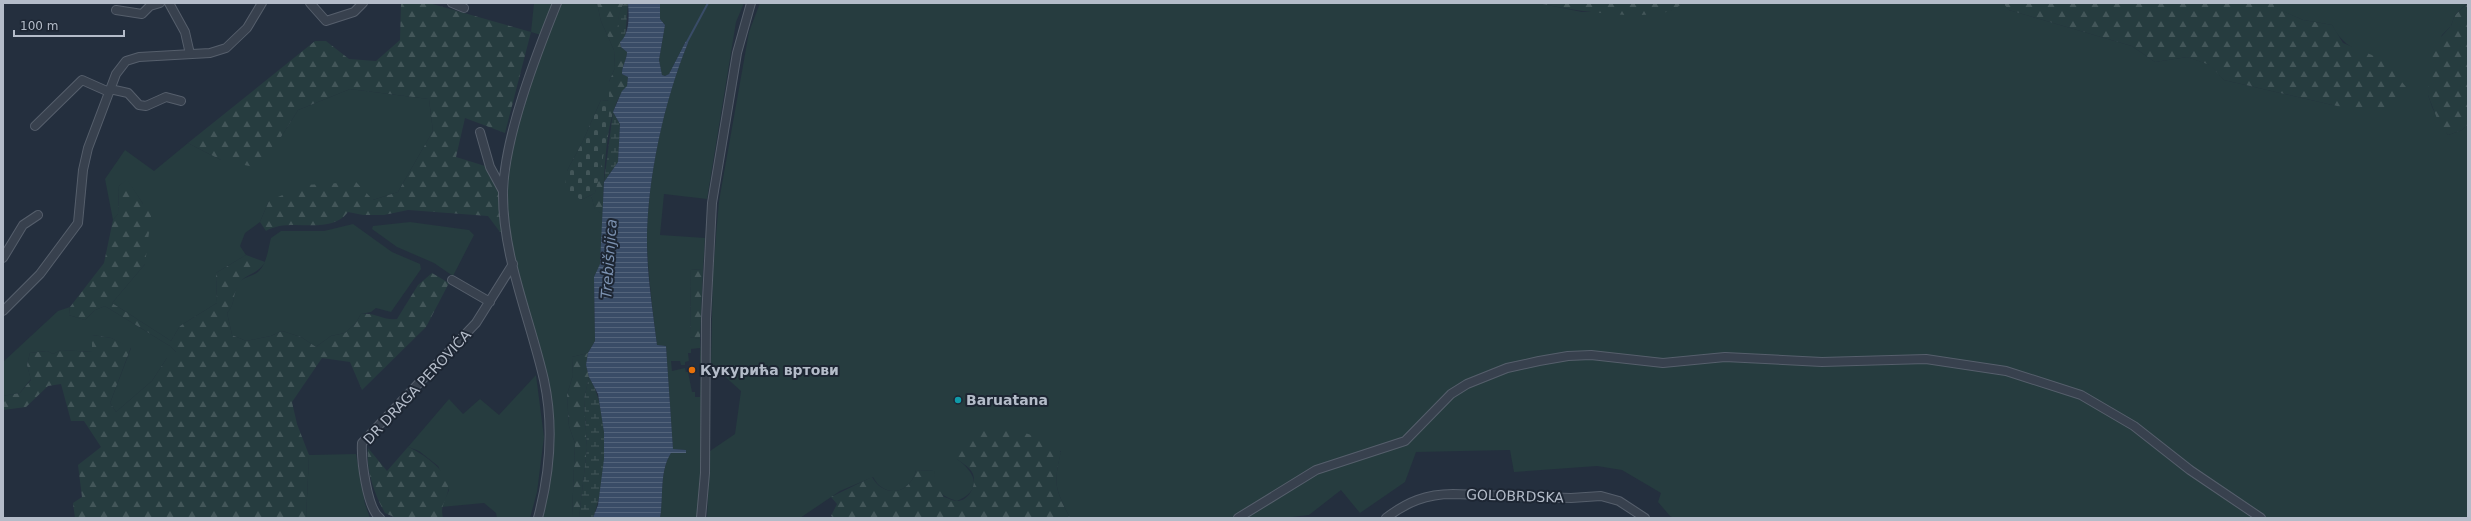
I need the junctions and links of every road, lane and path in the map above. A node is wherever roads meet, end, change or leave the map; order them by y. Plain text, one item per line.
1 (160, 3) edge
2 (169, 3) edge
3 (262, 3) edge
4 (310, 3) edge
5 (363, 3) edge
6 (452, 3) edge
7 (557, 3) edge
8 (751, 3) edge
9 (464, 8) dead end
10 (116, 10) dead end
11 (190, 54) junction
12 (110, 91) junction
13 (181, 101) dead end
14 (35, 126) dead end
15 (480, 132) dead end
16 (503, 191) junction
17 (38, 215) dead end
18 (3, 258) edge
19 (513, 264) junction
20 (452, 280) dead end
21 (490, 302) junction
22 (3, 311) edge
23 (380, 518) edge
24 (538, 518) edge
25 (701, 518) edge
26 (1238, 518) edge
27 (1386, 518) edge
28 (1645, 518) edge
29 (2261, 518) edge

1 - 10 street
2 - 11 street
3 - 11 street
4 - 5 street
6 - 9 street
7 - 16 street
8 - 25 street
11 - 12 street
12 - 13 street
12 - 14 street
12 - 22 street
15 - 16 street
16 - 19 street
17 - 18 street
19 - 21 street, DR DRAGA PEROVIĆA
19 - 24 street
20 - 21 street
21 - 23 street, DR DRAGA PEROVIĆA
26 - 29 street
27 - 28 street, GOLOBRDSKA

